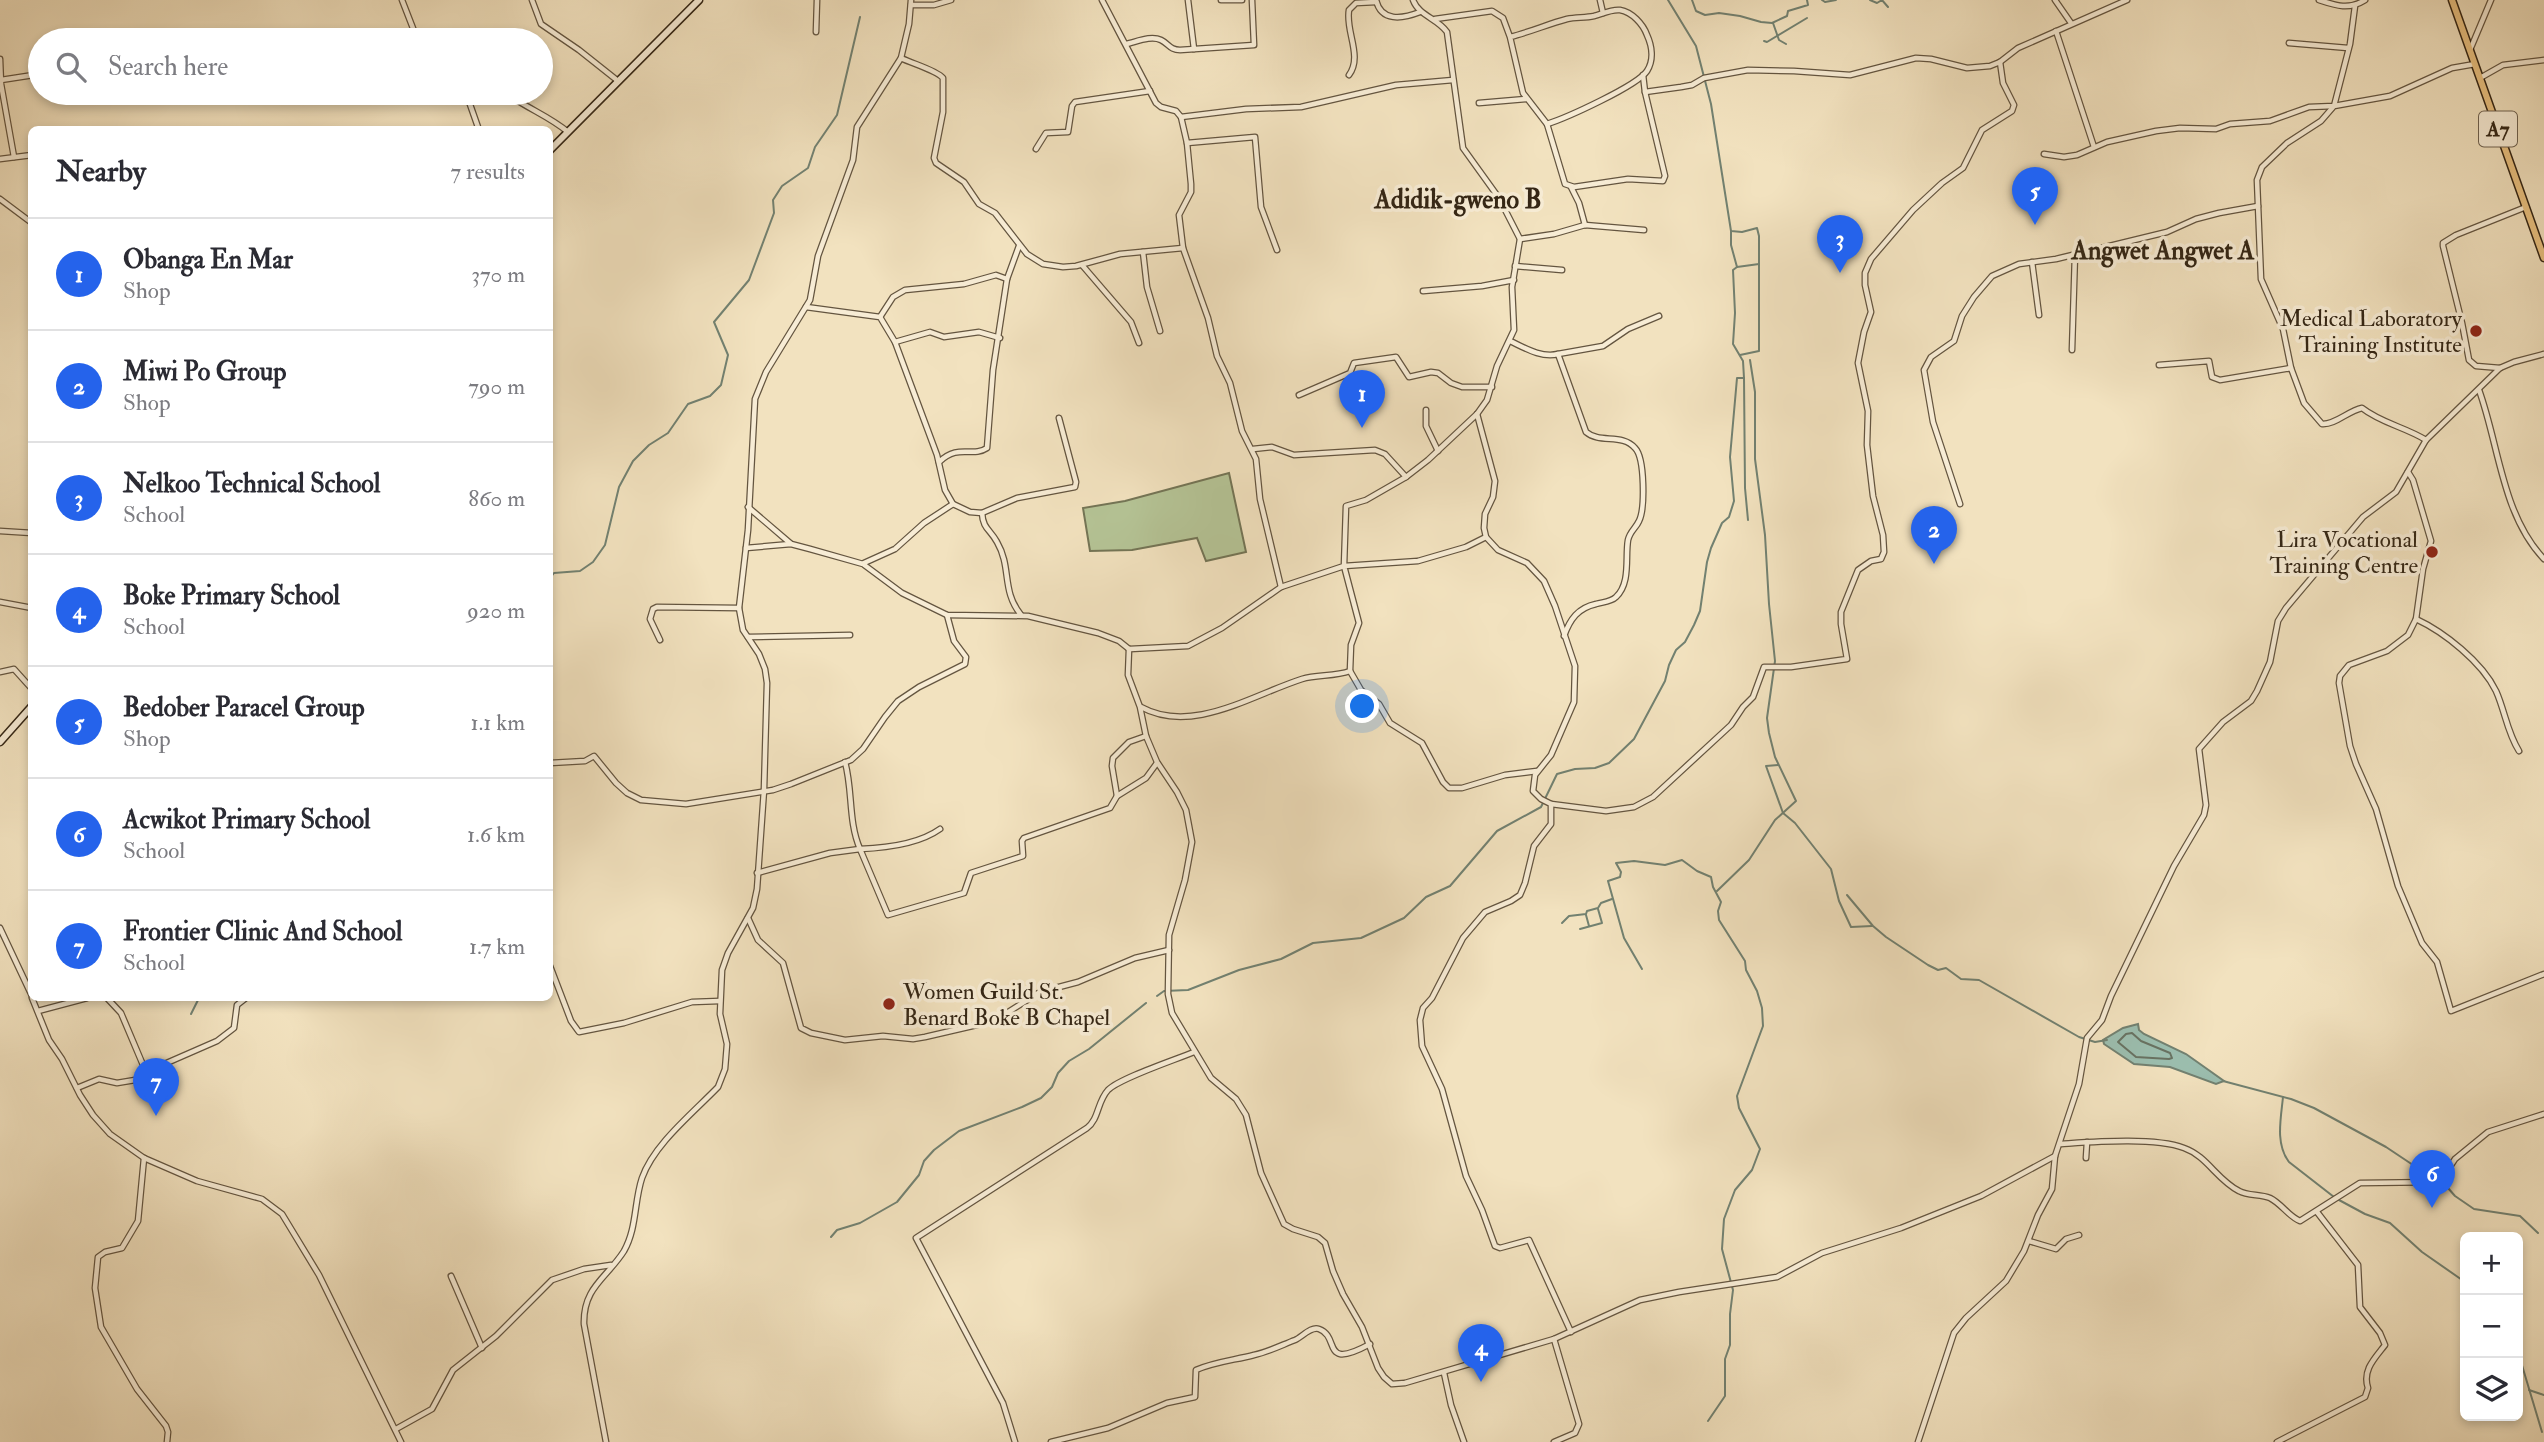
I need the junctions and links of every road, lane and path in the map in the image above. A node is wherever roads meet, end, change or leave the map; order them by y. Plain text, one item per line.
1 (402, 0) edge
2 (533, 0) edge
3 (699, 0) edge
4 (817, 0) edge
5 (951, 0) edge
6 (1102, 0) edge
7 (1188, 0) edge
8 (1221, 0) edge
9 (1242, 0) edge
10 (1252, 0) edge
11 (1413, 0) edge
12 (1600, 0) edge
13 (2056, 0) edge
14 (2127, 0) edge
15 (2319, 0) edge
16 (2365, 0) edge
17 (2452, 0) edge
18 (2491, 0) edge
19 (1376, 1) edge
20 (911, 2) edge
21 (2355, 6) junction
22 (1420, 12) junction
23 (1603, 13) junction
24 (1435, 19) junction
25 (2071, 23) junction
26 (413, 28) edge
27 (547, 28) edge
28 (2056, 31) junction
29 (553, 32) edge
30 (816, 32) dead end
31 (1510, 37) junction
32 (2289, 43) dead end
33 (1126, 44) junction
34 (2348, 48) junction
35 (1194, 49) junction
36 (2470, 51) junction
37 (901, 58) junction
38 (0, 59) edge
39 (2544, 60) edge
40 (2000, 62) junction
41 (2475, 64) junction
42 (1349, 75) dead end
43 (1643, 75) junction
44 (28, 77) edge
45 (2480, 78) junction
46 (1453, 80) junction
47 (618, 81) junction
48 (0, 83) edge
49 (1150, 92) junction
50 (1644, 92) junction
51 (1526, 99) junction
52 (1479, 103) dead end
53 (470, 105) edge
54 (524, 105) edge
55 (2334, 106) junction
56 (1181, 117) junction
57 (1547, 124) junction
58 (478, 126) edge
59 (568, 132) junction
60 (1188, 143) junction
61 (553, 147) edge
62 (2094, 147) junction
63 (1036, 149) dead end
64 (2043, 154) dead end
65 (28, 155) edge
66 (14, 157) junction
67 (0, 159) edge
68 (1570, 186) junction
69 (0, 199) edge
70 (2258, 206) junction
71 (2526, 207) junction
72 (28, 220) edge
73 (1585, 225) junction
74 (1644, 230) dead end
75 (1520, 239) junction
76 (1019, 245) junction
77 (1183, 248) junction
78 (1277, 250) dead end
79 (1143, 252) junction
80 (2075, 254) junction
81 (2544, 258) edge
82 (2032, 261) junction
83 (1082, 265) junction
84 (1515, 266) junction
85 (1562, 270) dead end
86 (1007, 279) junction
87 (1514, 280) junction
88 (1423, 291) dead end
89 (806, 307) junction
90 (2039, 315) dead end
91 (1659, 316) dead end
92 (880, 317) junction
93 (1160, 331) dead end
94 (1000, 338) junction
95 (1510, 341) junction
96 (895, 342) junction
97 (1139, 343) dead end
98 (2072, 350) dead end
99 (1558, 354) junction
100 (2544, 354) edge
101 (2158, 365) dead end
102 (2500, 368) junction
103 (2291, 369) junction
104 (1492, 387) junction
105 (2479, 390) junction
106 (1299, 395) dead end
107 (1426, 411) dead end
108 (1478, 414) junction
109 (1059, 418) dead end
110 (2426, 440) junction
111 (1253, 449) junction
112 (1438, 451) junction
113 (939, 462) junction
114 (2408, 472) junction
115 (1406, 477) junction
116 (953, 504) junction
117 (1960, 504) dead end
118 (748, 507) junction
119 (982, 513) junction
120 (0, 531) edge
121 (28, 533) edge
122 (1486, 537) junction
123 (791, 544) junction
124 (746, 548) junction
125 (2544, 559) edge
126 (863, 564) junction
127 (1344, 566) junction
128 (1281, 587) junction
129 (0, 602) edge
130 (28, 607) edge
131 (739, 608) junction
132 (947, 615) junction
133 (1021, 615) junction
134 (2416, 619) junction
135 (850, 635) dead end
136 (747, 637) junction
137 (1564, 637) junction
138 (660, 640) dead end
139 (1129, 649) junction
140 (1350, 671) junction
141 (0, 672) edge
142 (28, 684) edge
143 (1140, 706) junction
144 (28, 710) edge
145 (1146, 736) junction
146 (0, 742) edge
147 (2519, 751) dead end
148 (845, 762) junction
149 (1157, 762) junction
150 (553, 763) edge
151 (1537, 771) junction
152 (764, 790) junction
153 (1117, 796) junction
154 (1551, 804) junction
155 (940, 829) dead end
156 (860, 849) junction
157 (757, 873) junction
158 (747, 918) junction
159 (0, 928) edge
160 (1169, 950) junction
161 (553, 973) edge
162 (2544, 974) edge
163 (28, 988) edge
164 (34, 1001) edge
165 (76, 1001) edge
166 (110, 1001) edge
167 (242, 1001) edge
168 (720, 1001) junction
169 (38, 1011) junction
170 (1194, 1052) junction
171 (146, 1072) junction
172 (76, 1088) junction
173 (2544, 1114) edge
174 (2087, 1142) junction
175 (2061, 1144) junction
176 (2055, 1157) junction
177 (144, 1158) junction
178 (2086, 1158) dead end
179 (2317, 1212) junction
180 (2079, 1235) dead end
181 (2029, 1241) junction
182 (612, 1265) junction
183 (451, 1276) dead end
184 (1571, 1332) junction
185 (1554, 1339) junction
186 (1370, 1344) junction
187 (482, 1348) junction
188 (1444, 1373) junction
189 (396, 1429) junction
190 (167, 1442) edge
191 (401, 1442) edge
192 (606, 1442) edge
193 (1015, 1442) edge
194 (1051, 1442) edge
195 (1464, 1442) edge
196 (1554, 1442) edge
197 (1918, 1442) edge
198 (2277, 1442) edge

1 - 26 street
2 - 27 street
3 - 47 main road
4 - 30 street
5 - 20 street
6 - 33 street
7 - 35 street
8 - 9 street
10 - 35 street
11 - 22 street
12 - 23 street
13 - 25 street
14 - 25 street
15 - 21 street
16 - 21 street
17 - 36 main road, A7
18 - 36 street
19 - 22 street
19 - 42 street
20 - 37 street
21 - 34 street
22 - 24 street
23 - 31 street
23 - 43 street
24 - 31 street
24 - 46 street
25 - 28 street
28 - 40 street
28 - 62 street
29 - 47 street
31 - 51 street
32 - 34 street
33 - 35 street
33 - 49 street
34 - 55 street
36 - 41 main road, A7
37 - 76 street
37 - 89 street
38 - 48 street
39 - 45 street
40 - 50 street
40 - 154 street
41 - 45 main road, A7
41 - 55 street
43 - 50 street
43 - 57 street
44 - 48 street
45 - 71 main road, A7
46 - 56 street
46 - 75 street
47 - 59 main road
48 - 66 street
49 - 56 street
49 - 63 street
50 - 68 street
51 - 52 street
51 - 57 street
53 - 58 street
54 - 59 street
55 - 62 street
55 - 70 street
56 - 60 street
57 - 68 street
59 - 61 main road
60 - 77 street
60 - 78 street
62 - 64 street
65 - 66 street
66 - 67 street
68 - 73 street
69 - 72 street
70 - 80 street
70 - 103 street
71 - 81 main road, A7
71 - 102 street
73 - 74 street
73 - 75 street
75 - 84 street
76 - 83 street
76 - 86 street
77 - 79 street
77 - 111 street
79 - 83 street
79 - 93 street
80 - 82 street
80 - 98 street
82 - 90 street
82 - 117 street
83 - 97 street
84 - 85 street
84 - 87 street
86 - 92 street
86 - 94 street
87 - 88 street
87 - 95 street
89 - 92 street
89 - 118 street
91 - 99 street
92 - 96 street
94 - 96 street
94 - 113 street
95 - 99 street
95 - 104 street
96 - 113 street
99 - 137 street
100 - 102 street
101 - 103 street
102 - 105 street
103 - 110 street
104 - 106 street
104 - 108 street
105 - 110 street
105 - 125 street
107 - 112 street
108 - 112 street
108 - 122 street
109 - 119 street
110 - 114 street
111 - 115 street
111 - 128 street
112 - 115 street
113 - 116 street
114 - 134 street
114 - 175 street
115 - 127 street
116 - 119 street
116 - 126 street
118 - 123 street
118 - 124 street
119 - 133 street
120 - 121 street
122 - 127 street
122 - 137 street
123 - 124 street
123 - 126 street
124 - 131 street
126 - 132 street
127 - 128 street
127 - 140 street
128 - 139 street
129 - 130 street
131 - 136 street
131 - 138 street
132 - 133 street
132 - 148 street
133 - 139 street
134 - 147 street
134 - 162 street
135 - 136 street
136 - 152 street
137 - 151 street
139 - 143 street
140 - 143 street
140 - 151 street
141 - 142 street
143 - 145 street
144 - 146 main road
145 - 149 street
145 - 153 street
148 - 152 street
148 - 156 street
149 - 153 street
149 - 160 street
150 - 152 street
151 - 154 street
152 - 157 street
153 - 156 street
154 - 184 street
155 - 156 street
156 - 157 street
157 - 158 street
158 - 160 street
158 - 168 street
159 - 163 street
160 - 170 street
161 - 168 street
164 - 169 street
165 - 169 street
166 - 171 street
167 - 171 street
168 - 182 street
169 - 172 street
170 - 186 street
170 - 193 street
171 - 172 street
172 - 177 street
173 - 179 street
174 - 175 street
174 - 178 street
174 - 179 street
175 - 176 street
176 - 181 street
176 - 184 street
177 - 189 street
177 - 190 street
179 - 198 street
180 - 181 street
181 - 197 street
182 - 187 street
182 - 192 street
183 - 187 street
184 - 185 street
185 - 188 street
185 - 196 street
186 - 188 street
186 - 194 street
187 - 189 street
188 - 195 street
189 - 191 street

